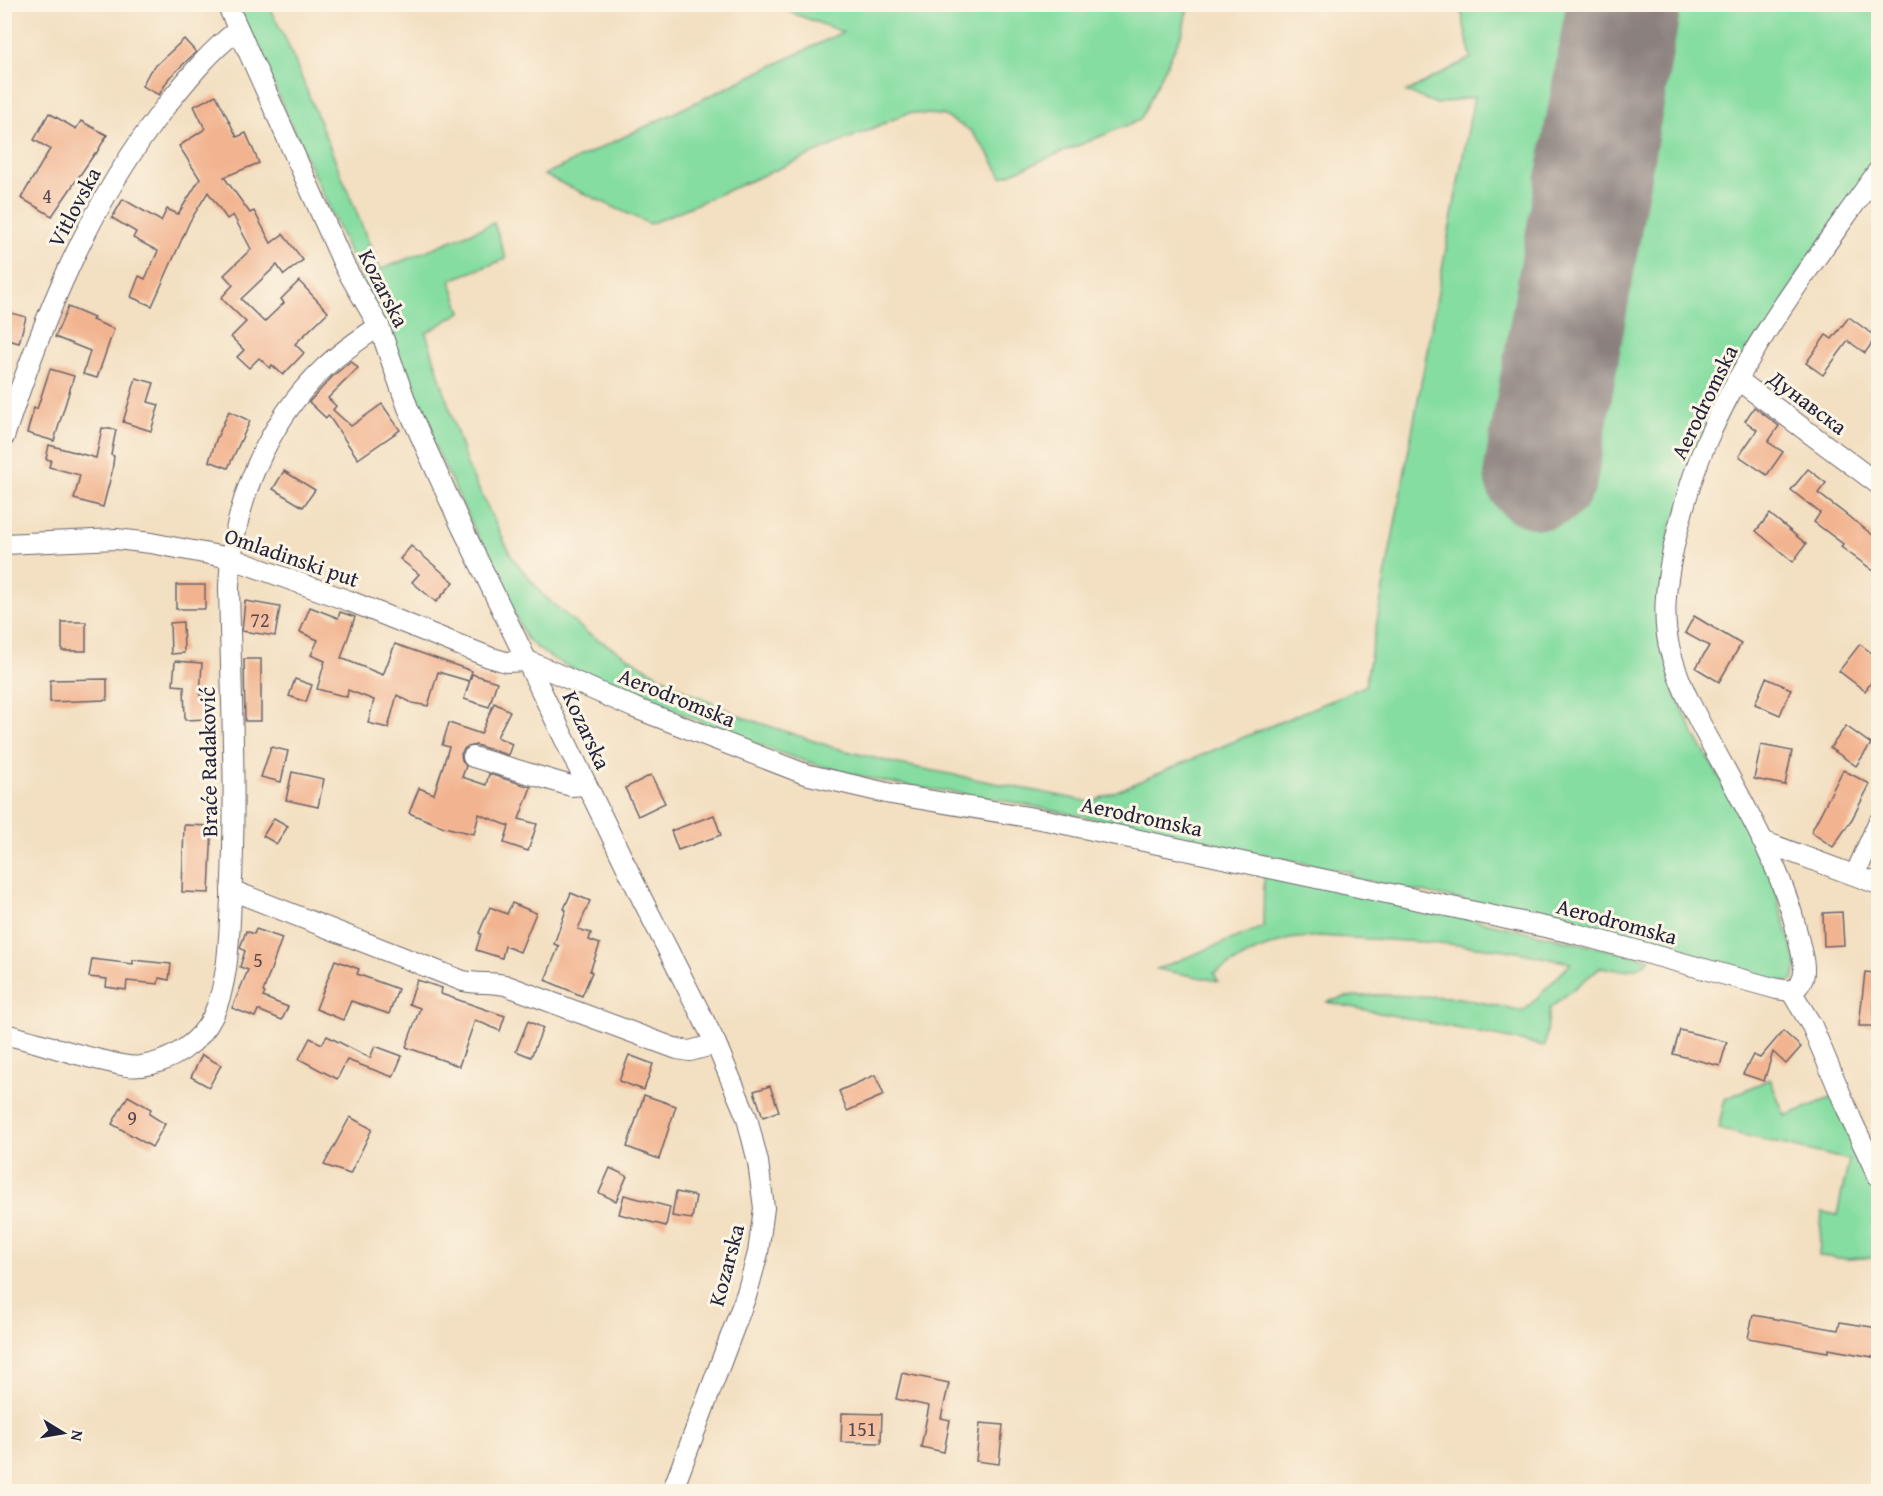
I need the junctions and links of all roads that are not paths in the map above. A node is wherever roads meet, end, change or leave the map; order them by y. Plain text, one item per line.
1 (227, 4) edge
2 (238, 30) junction
3 (1878, 171) edge
4 (379, 326) junction
5 (1738, 380) junction
6 (4, 437) edge
7 (1878, 484) edge
8 (4, 544) edge
9 (230, 558) junction
10 (528, 661) junction
11 (553, 671) joint
12 (473, 757) dead end
13 (586, 785) junction
14 (1878, 823) edge
15 (1762, 841) junction
16 (1855, 875) junction
17 (1878, 884) edge
18 (231, 890) junction
19 (1791, 991) junction
20 (4, 1034) edge
21 (716, 1044) junction
22 (1878, 1176) edge
23 (672, 1491) edge

1 - 2 street, Kozarska
2 - 4 street, Kozarska
2 - 6 street, Vitlovska
3 - 5 street, Aerodromska
4 - 9 street, Braće Radaković
4 - 10 street, Kozarska
5 - 7 street, Дунавска
5 - 15 street, Aerodromska
8 - 9 street, Omladinski put
9 - 10 street, Omladinski put
9 - 18 street, Braće Radaković
10 - 11 street, Omladinski put
10 - 13 street, Kozarska
11 - 19 street, Aerodromska
12 - 13 street
13 - 21 street, Kozarska
14 - 16 street
15 - 16 street
15 - 19 street, Aerodromska
16 - 17 street
18 - 20 street, Braće Radaković
18 - 21 street
19 - 22 street
21 - 23 street, Kozarska

